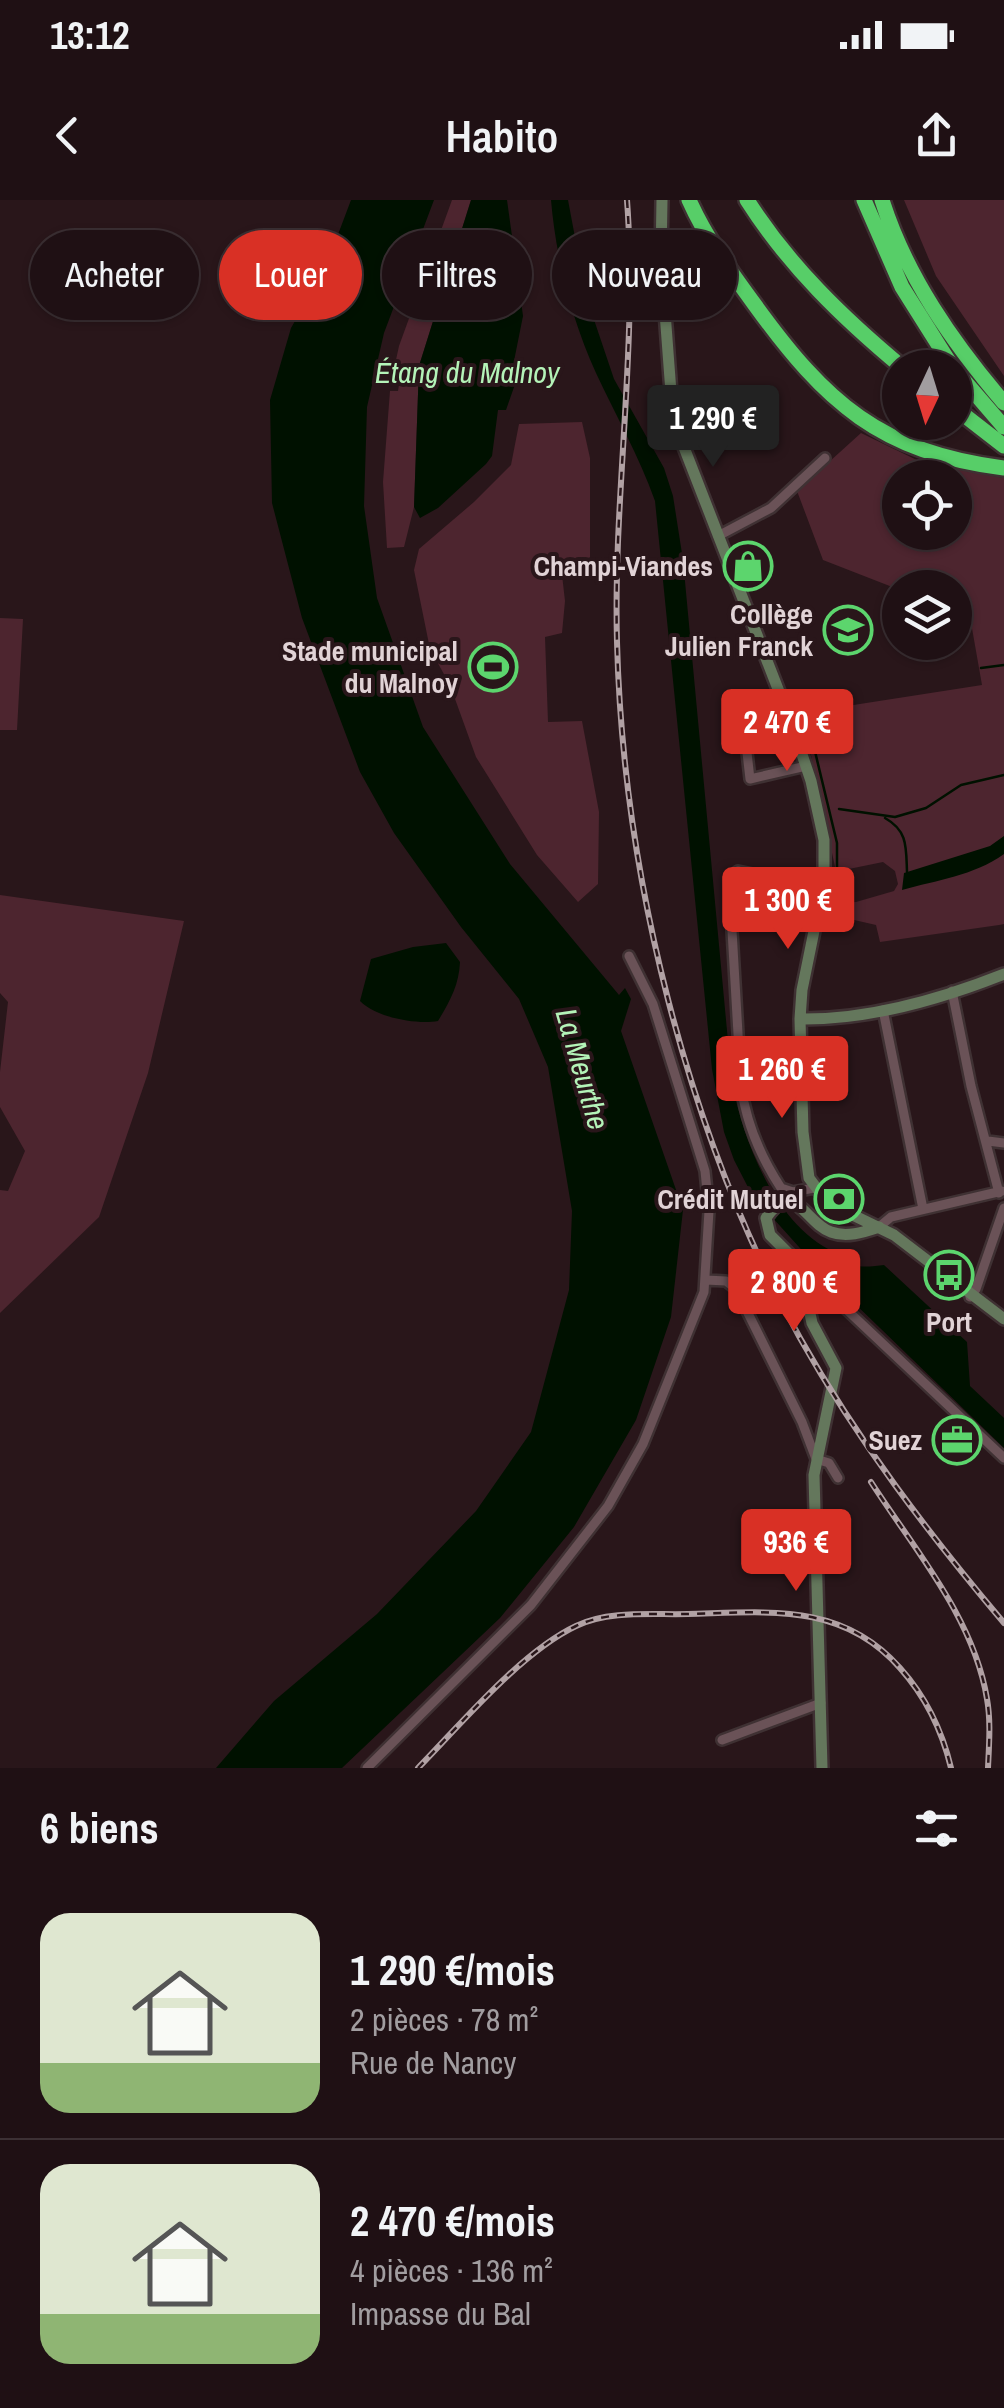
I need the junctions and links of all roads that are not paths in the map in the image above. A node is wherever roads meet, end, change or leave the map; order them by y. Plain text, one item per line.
1 (654, 200) edge
2 (662, 200) edge
3 (689, 200) edge
4 (747, 200) edge
5 (864, 200) edge
6 (882, 200) edge
7 (658, 230) edge
8 (661, 230) edge
9 (665, 320) edge
10 (882, 350) edge
11 (941, 350) edge
12 (972, 390) edge
13 (1004, 403) edge
14 (972, 421) edge
15 (1004, 426) edge
16 (1004, 446) edge
17 (825, 458) dead end
18 (1004, 468) edge
19 (718, 536) junction
20 (746, 744) dead end
21 (806, 766) junction
22 (823, 889) junction
23 (629, 956) dead end
24 (1004, 974) edge
25 (952, 991) junction
26 (883, 1010) junction
27 (800, 1020) junction
28 (988, 1142) junction
29 (1004, 1143) edge
30 (814, 1188) junction
31 (1002, 1191) edge
32 (1004, 1208) edge
33 (923, 1209) junction
34 (853, 1216) junction
35 (879, 1227) junction
36 (842, 1234) junction
37 (706, 1280) junction
38 (804, 1282) junction
39 (971, 1295) junction
40 (1004, 1322) edge
41 (804, 1427) junction
42 (823, 1429) junction
43 (1004, 1458) edge
44 (816, 1460) junction
45 (838, 1478) dead end
46 (820, 1703) junction
47 (722, 1740) dead end
48 (367, 1768) edge
49 (822, 1768) edge

1 - 7 main road
2 - 8 main road
3 - 18 highway
4 - 10 highway
5 - 11 highway
6 - 13 highway
9 - 19 main road
12 - 15 highway
14 - 16 highway
17 - 19 street
19 - 21 main road
20 - 21 street
21 - 22 main road
22 - 27 main road
22 - 30 street
23 - 37 street
24 - 25 main road
25 - 26 main road
25 - 28 street
26 - 27 main road
26 - 33 street
27 - 30 main road
28 - 29 street
28 - 31 street
30 - 34 main road
31 - 33 street
32 - 39 street
33 - 35 street
34 - 35 main road
34 - 36 main road
35 - 36 main road
35 - 39 main road
36 - 38 main road
37 - 41 street
37 - 48 street
38 - 42 main road
38 - 43 street
39 - 40 main road
41 - 42 street
41 - 44 street
42 - 44 main road
44 - 45 street
44 - 46 main road
46 - 47 street
46 - 49 main road

